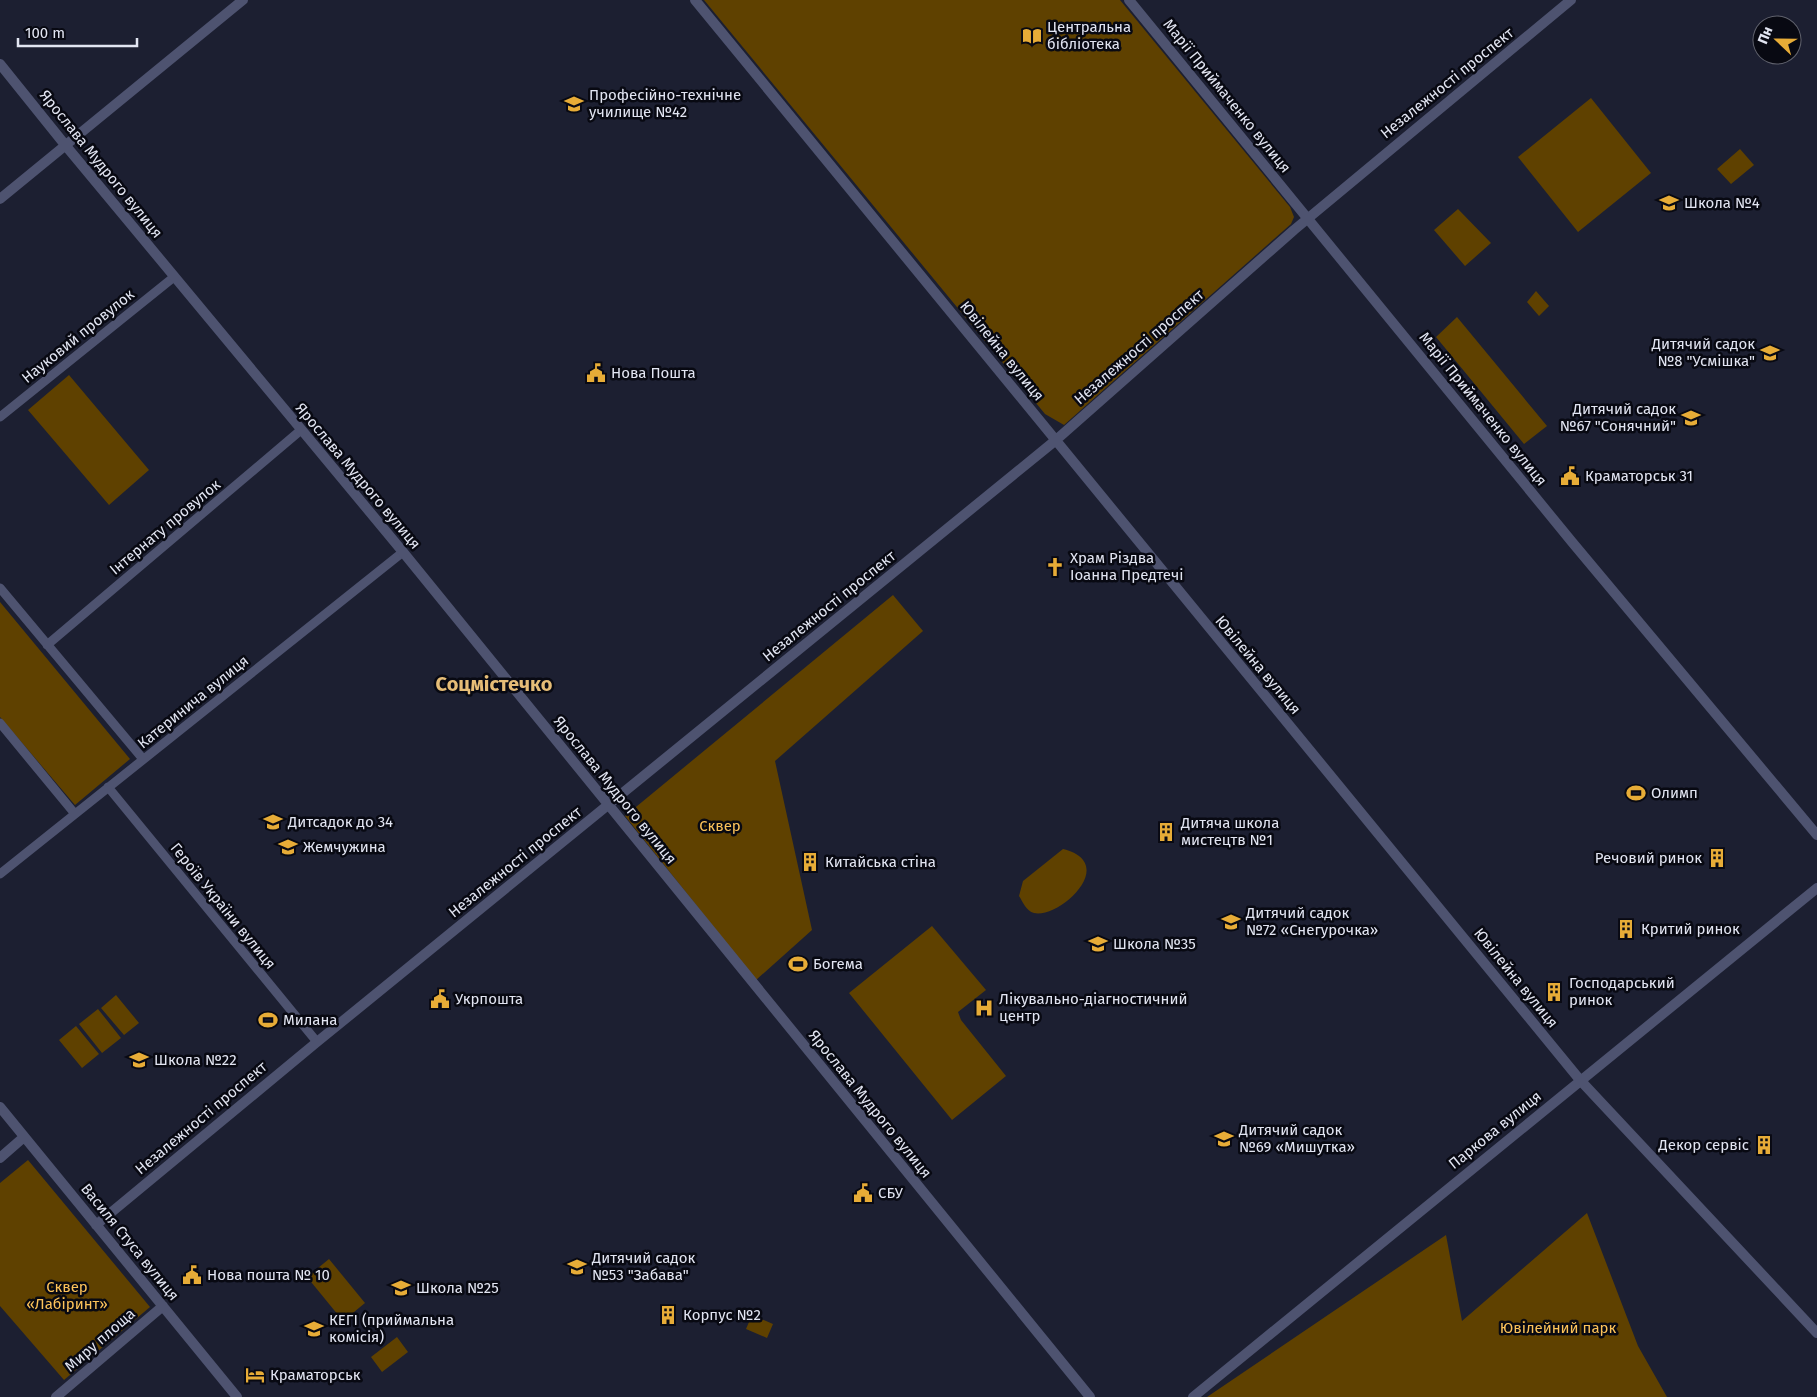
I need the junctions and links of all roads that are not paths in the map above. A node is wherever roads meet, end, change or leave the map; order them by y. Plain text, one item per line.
1 (243, 0) edge
2 (695, 0) edge
3 (1129, 0) edge
4 (1571, 0) edge
5 (0, 64) edge
6 (66, 146) junction
7 (0, 199) edge
8 (1308, 218) junction
9 (174, 277) junction
10 (0, 417) edge
11 (301, 430) junction
12 (1056, 440) junction
13 (402, 552) junction
14 (0, 588) edge
15 (47, 645) junction
16 (0, 723) edge
17 (143, 759) junction
18 (108, 787) junction
19 (608, 806) junction
20 (75, 814) junction
21 (1817, 835) edge
22 (0, 874) edge
23 (1817, 888) edge
24 (317, 1042) junction
25 (1580, 1080) junction
26 (0, 1107) edge
27 (24, 1137) junction
28 (0, 1158) edge
29 (96, 1225) junction
30 (163, 1306) junction
31 (1817, 1333) edge
32 (56, 1397) edge
33 (237, 1397) edge
34 (1090, 1397) edge
35 (1193, 1397) edge

1 - 6 street
2 - 12 street, Ювілейна вулиця
3 - 8 street, Марії Приймаченко вулиця
4 - 8 street, Незалежності проспект
5 - 6 street, Ярослава Мудрого вулиця
6 - 7 street
6 - 9 street, Ярослава Мудрого вулиця
8 - 12 street, Незалежності проспект
8 - 21 street, Марії Приймаченко вулиця
9 - 10 street, Науковий провулок
9 - 11 street, Ярослава Мудрого вулиця
11 - 13 street, Ярослава Мудрого вулиця
11 - 15 street, Інтернату провулок
12 - 19 street, Незалежності проспект
12 - 25 street, Ювілейна вулиця
13 - 17 street, Катеринича вулиця
13 - 19 street, Ярослава Мудрого вулиця
14 - 15 street
15 - 17 street
16 - 20 street
17 - 18 street, Катеринича вулиця
18 - 20 street, Катеринича вулиця
18 - 24 street, Героїв України вулиця
19 - 24 street, Незалежності проспект
19 - 34 street, Ярослава Мудрого вулиця
20 - 22 street, Катеринича вулиця
23 - 25 street, Паркова вулиця
24 - 29 street, Незалежності проспект
25 - 31 street, Ювілейна вулиця
25 - 35 street, Паркова вулиця
26 - 27 street, Василя Стуса вулиця
27 - 28 street
27 - 29 street, Василя Стуса вулиця
29 - 30 street, Василя Стуса вулиця
30 - 32 street, Миру площа
30 - 33 street, Василя Стуса вулиця

